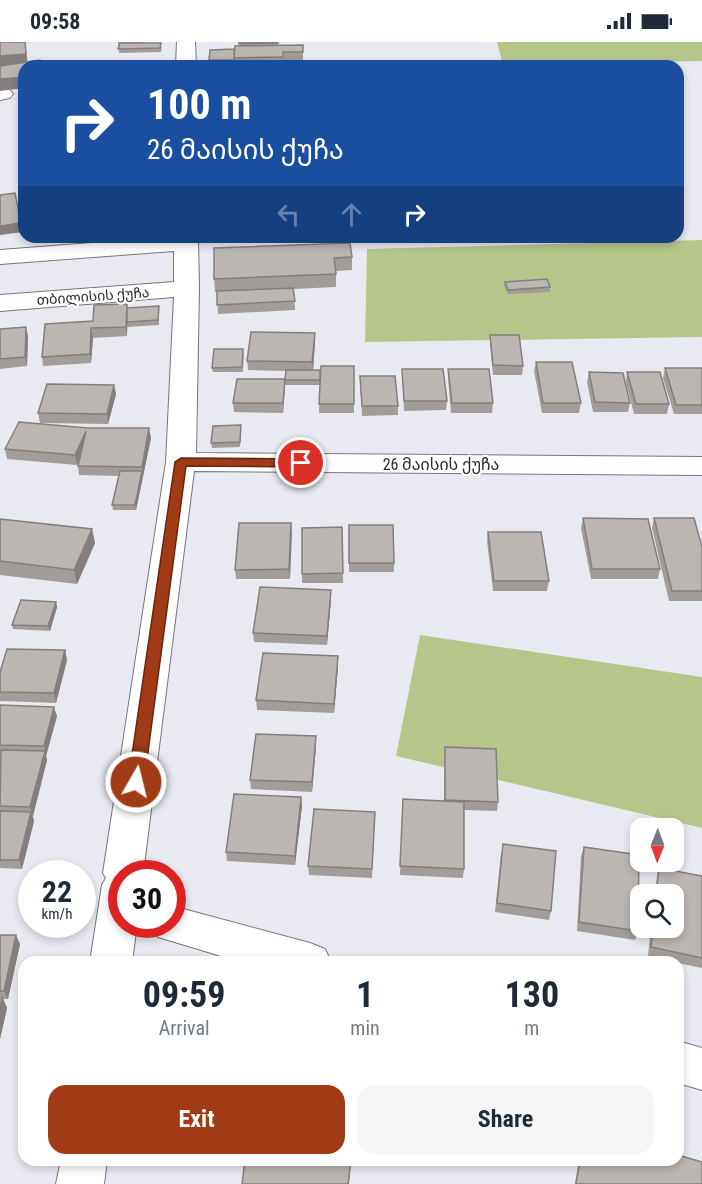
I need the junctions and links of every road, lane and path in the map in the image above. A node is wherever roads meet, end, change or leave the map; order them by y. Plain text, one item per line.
1 (186, 42) edge
2 (186, 60) edge
3 (153, 243) edge
4 (186, 243) edge
5 (0, 257) edge
6 (187, 289) junction
7 (0, 303) edge
8 (181, 462) junction
9 (702, 466) edge
10 (126, 860) edge
11 (186, 928) edge
12 (115, 938) edge
13 (112, 956) edge
14 (288, 956) edge
15 (684, 1064) edge
16 (702, 1069) edge
17 (83, 1166) edge
18 (80, 1184) edge

1 - 2 street
3 - 5 street
4 - 6 street
6 - 7 street, თბილისის ქუჩა
6 - 8 street
8 - 9 street, 26 მაისის ქუჩა
8 - 10 street
11 - 14 street
12 - 13 street
15 - 16 street
17 - 18 street

